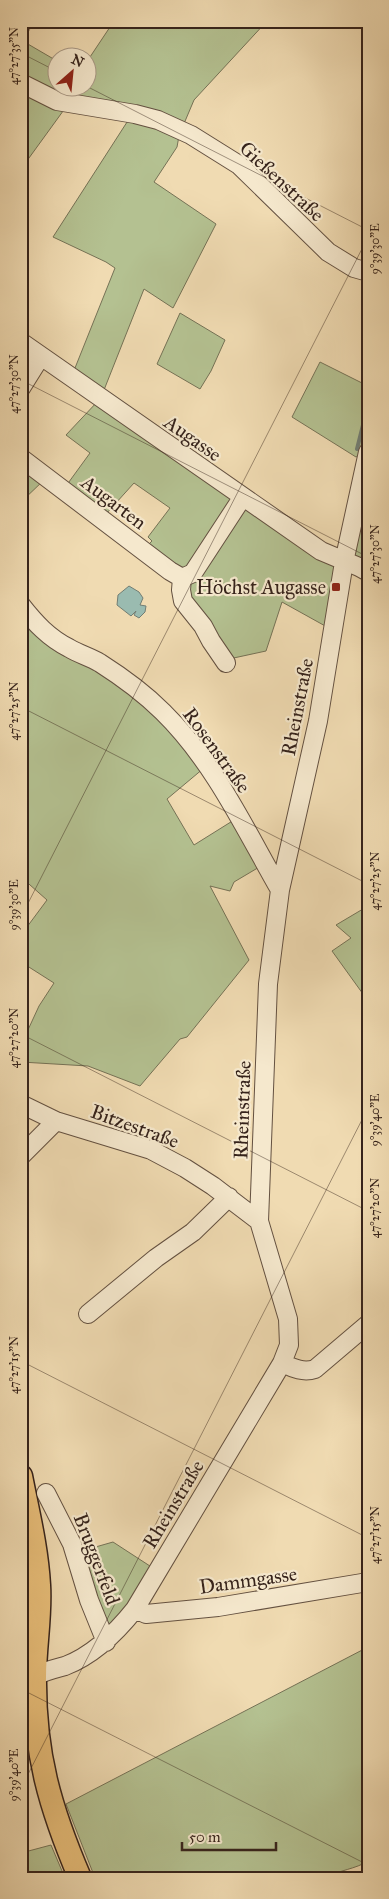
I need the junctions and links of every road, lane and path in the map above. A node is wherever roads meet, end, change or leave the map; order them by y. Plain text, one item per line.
1 (21, 83) edge
2 (368, 272) edge
3 (21, 342) edge
4 (41, 356) junction
5 (21, 388) edge
6 (368, 452) edge
7 (21, 458) edge
8 (242, 498) junction
9 (344, 562) junction
10 (368, 572) edge
11 (182, 578) junction
12 (21, 605) edge
13 (226, 663) dead end
14 (280, 890) junction
15 (21, 1104) edge
16 (56, 1120) junction
17 (21, 1156) edge
18 (229, 1197) junction
19 (259, 1221) junction
20 (88, 1314) dead end
21 (368, 1324) edge
22 (282, 1364) junction
23 (21, 1476) edge
24 (46, 1493) dead end
25 (368, 1582) edge
26 (135, 1609) junction
27 (106, 1642) junction
28 (34, 1676) junction
29 (80, 1878) edge

1 - 2 street, Gießenstraße
3 - 4 street, Augasse
4 - 5 street
4 - 8 street, Augasse
6 - 9 street, Rheinstraße
7 - 11 street, Augarten
8 - 9 street, Augasse
8 - 11 street
9 - 10 street, Augasse
9 - 14 street, Rheinstraße
11 - 13 street
12 - 14 street, Rosenstraße
14 - 19 street, Rheinstraße
15 - 16 street, Bitzestraße
16 - 17 street
16 - 18 street, Bitzestraße
18 - 19 street, Bitzestraße
18 - 20 street
19 - 22 street, Rheinstraße
21 - 22 street
22 - 26 street, Rheinstraße
23 - 28 main road
24 - 27 street, Bruggerfeld
25 - 26 street, Dammgasse
26 - 27 street, Rheinstraße
27 - 28 street, Rheinstraße
28 - 29 main road

